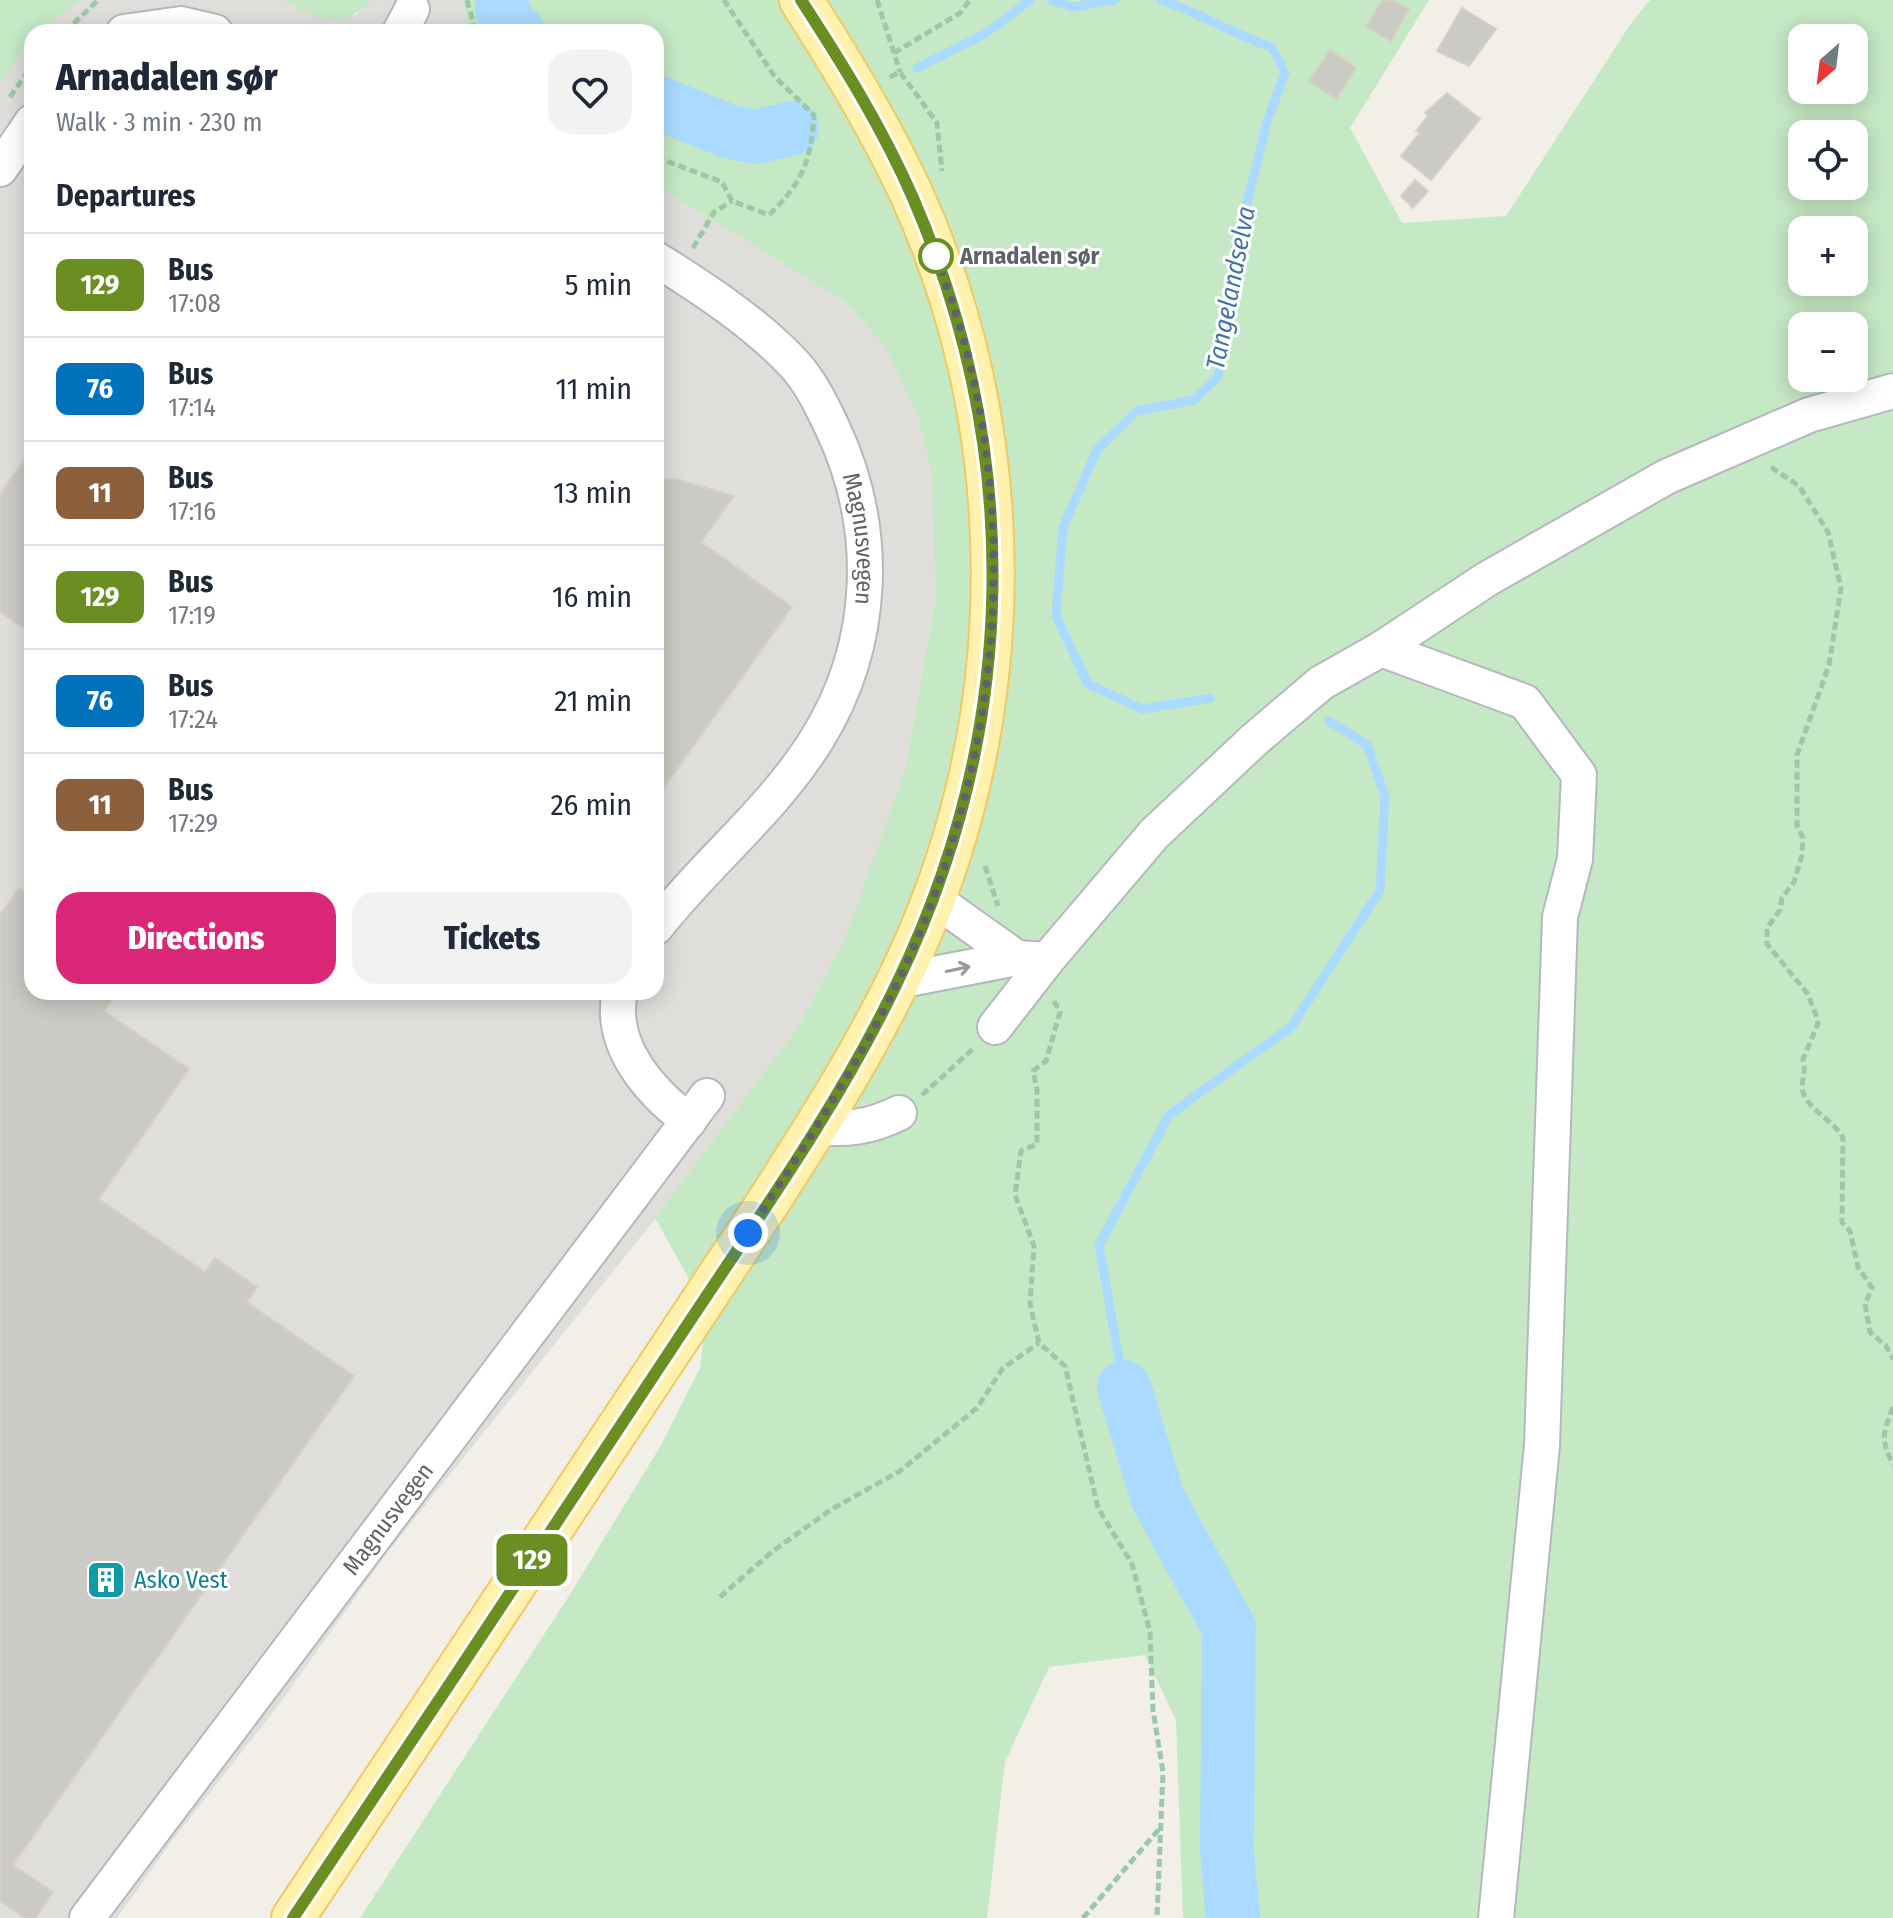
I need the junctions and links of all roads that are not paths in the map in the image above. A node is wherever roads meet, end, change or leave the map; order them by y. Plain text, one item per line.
1 (801, 0) edge
2 (20, 111) edge
3 (0, 169) edge
4 (668, 266) edge
5 (1893, 391) edge
6 (1381, 649) junction
7 (934, 899) junction
8 (664, 918) edge
9 (1032, 959) junction
10 (898, 981) junction
11 (620, 1000) edge
12 (995, 1027) road end
13 (899, 1113) road end
14 (816, 1127) junction
15 (430, 1714) junction
16 (330, 1863) junction
17 (87, 1918) edge
18 (272, 1918) edge
19 (293, 1918) edge
20 (320, 1918) edge
21 (1496, 1918) edge

1 - 7 main road
2 - 3 lane
4 - 8 lane, Magnusvegen
5 - 6 lane
6 - 9 lane
6 - 21 lane
7 - 9 lane
7 - 10 main road
10 -> 9 lane
9 - 12 lane
10 - 14 main road
11 - 17 lane, Magnusvegen
13 - 14 lane
14 - 15 main road
15 - 16 main road
15 - 20 main road
16 - 18 main road
16 - 19 main road

